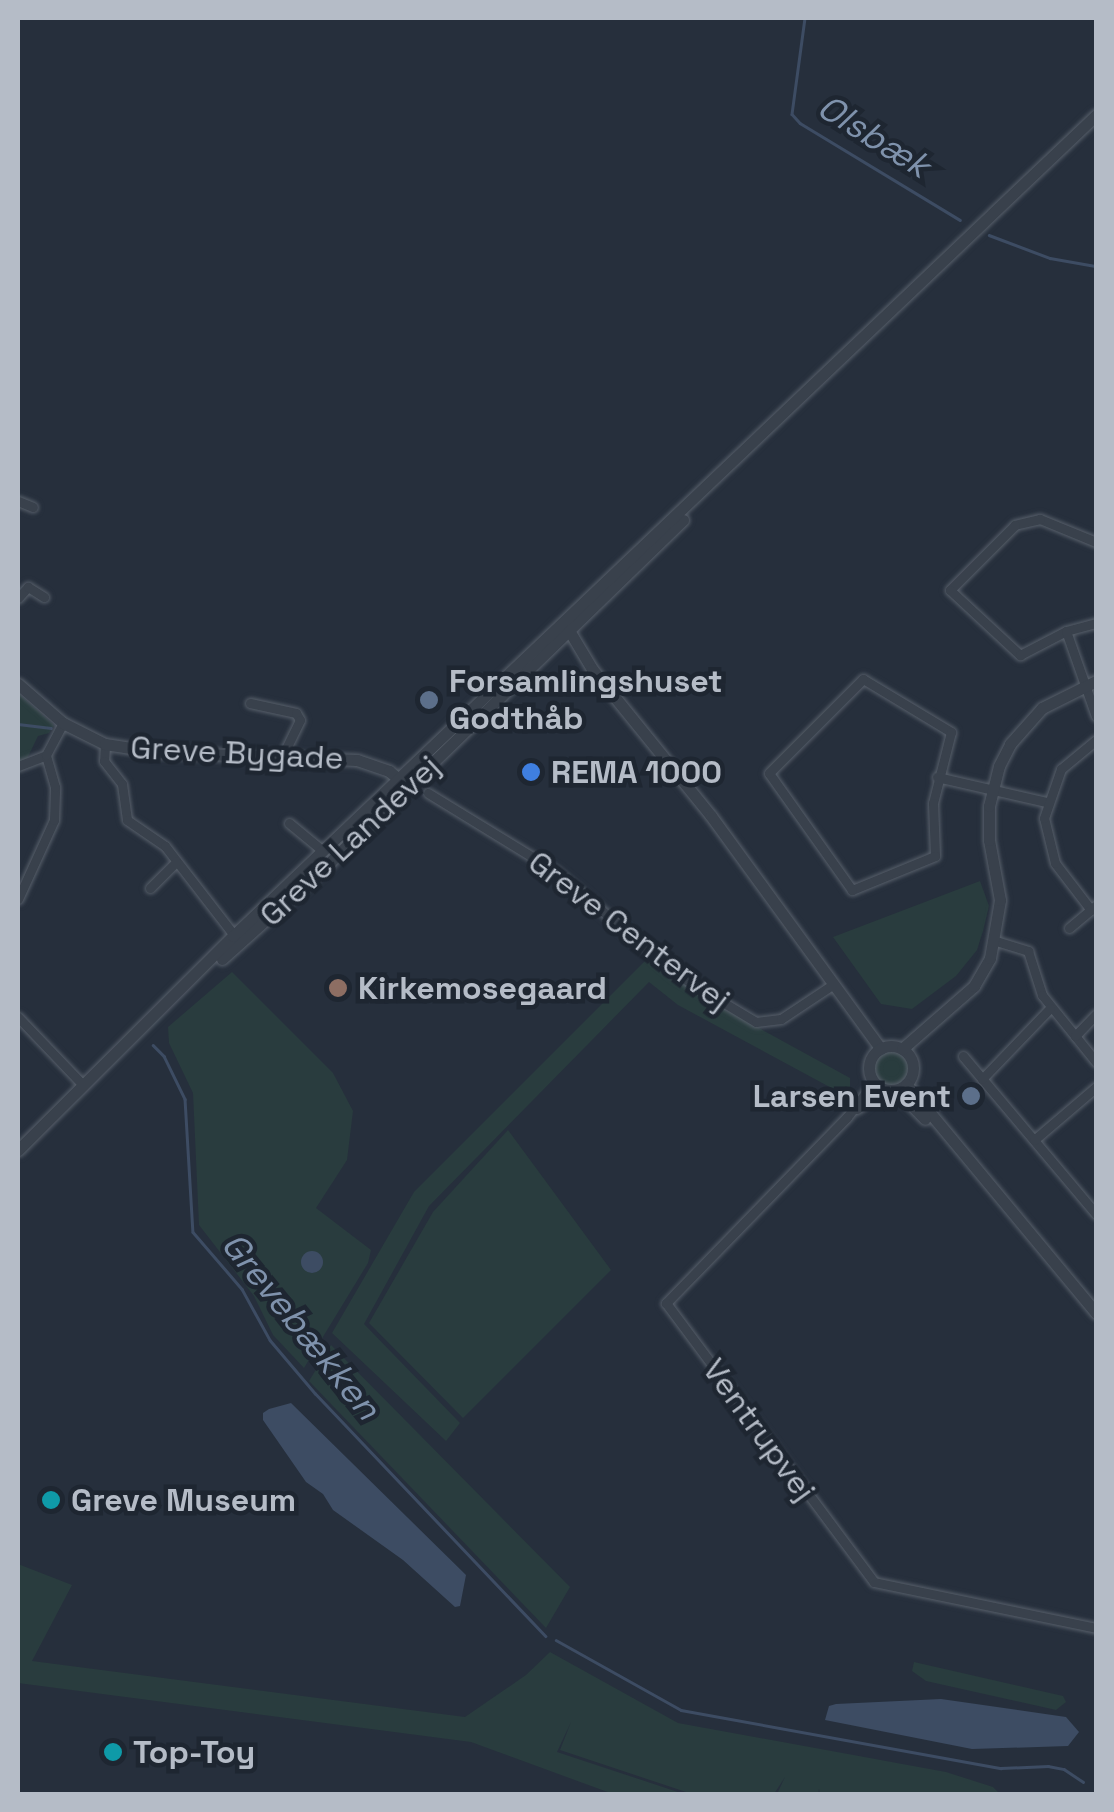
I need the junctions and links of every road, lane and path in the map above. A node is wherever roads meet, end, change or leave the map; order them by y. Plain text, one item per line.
1 (1096, 115) edge
2 (18, 501) edge
3 (34, 508) dead end
4 (1096, 542) edge
5 (44, 596) dead end
6 (18, 598) edge
7 (1096, 623) edge
8 (1066, 631) junction
9 (562, 632) junction
10 (1091, 683) edge
11 (18, 684) edge
12 (250, 703) dead end
13 (1096, 716) edge
14 (63, 722) junction
15 (1096, 740) edge
16 (105, 744) junction
17 (283, 755) junction
18 (46, 756) junction
19 (18, 766) edge
20 (937, 777) junction
21 (398, 779) junction
22 (408, 788) junction
23 (991, 790) junction
24 (428, 793) dead end
25 (1046, 802) junction
26 (289, 823) dead end
27 (322, 851) junction
28 (176, 862) junction
29 (150, 888) dead end
30 (18, 899) edge
31 (1094, 907) edge
32 (1069, 928) dead end
33 (237, 939) junction
34 (996, 941) junction
35 (832, 984) junction
36 (1050, 1008) junction
37 (1096, 1014) edge
38 (18, 1016) edge
39 (1075, 1036) junction
40 (877, 1052) junction
41 (906, 1054) junction
42 (964, 1056) dead end
43 (1096, 1062) edge
44 (982, 1079) junction
45 (84, 1086) junction
46 (890, 1086) junction
47 (1096, 1088) edge
48 (1034, 1140) junction
49 (18, 1150) edge
50 (1096, 1193) edge
51 (1085, 1201) junction
52 (1096, 1214) edge
53 (1096, 1312) edge
54 (1096, 1628) edge

1 - 9 street, Greve Landevej
2 - 3 street
4 - 8 street
5 - 6 street
7 - 8 street
8 - 10 street
9 - 21 street, Greve Landevej
9 - 22 street, Greve Landevej
9 - 35 street
10 - 13 street
10 - 23 street
11 - 14 street, Greve Bygade
12 - 17 street
14 - 16 street, Greve Bygade
14 - 18 street
15 - 25 street
16 - 17 street, Greve Bygade
16 - 28 street
17 - 21 street, Greve Bygade
18 - 19 street
18 - 30 street
20 - 20 street
20 - 23 street
21 - 22 street, Greve Bygade
21 - 27 street, Greve Landevej
22 - 33 street, Greve Landevej
23 - 25 street
23 - 34 street
24 - 35 street, Greve Centervej
25 - 31 street
26 - 27 street, Greve Landevej
27 - 33 street, Greve Landevej
28 - 29 street
28 - 33 street
31 - 32 street
33 - 45 street, Greve Landevej
34 - 36 street
34 - 41 street
35 - 40 street
36 - 39 street
36 - 44 street
37 - 39 street
38 - 45 street
39 - 43 street
40 - 41 street
40 - 46 street
41 - 46 street
42 - 44 street
44 - 48 street
45 - 49 street, Greve Landevej
46 - 53 street
46 - 54 street, Ventrupvej
47 - 48 street
48 - 51 street
50 - 51 street
51 - 52 street

